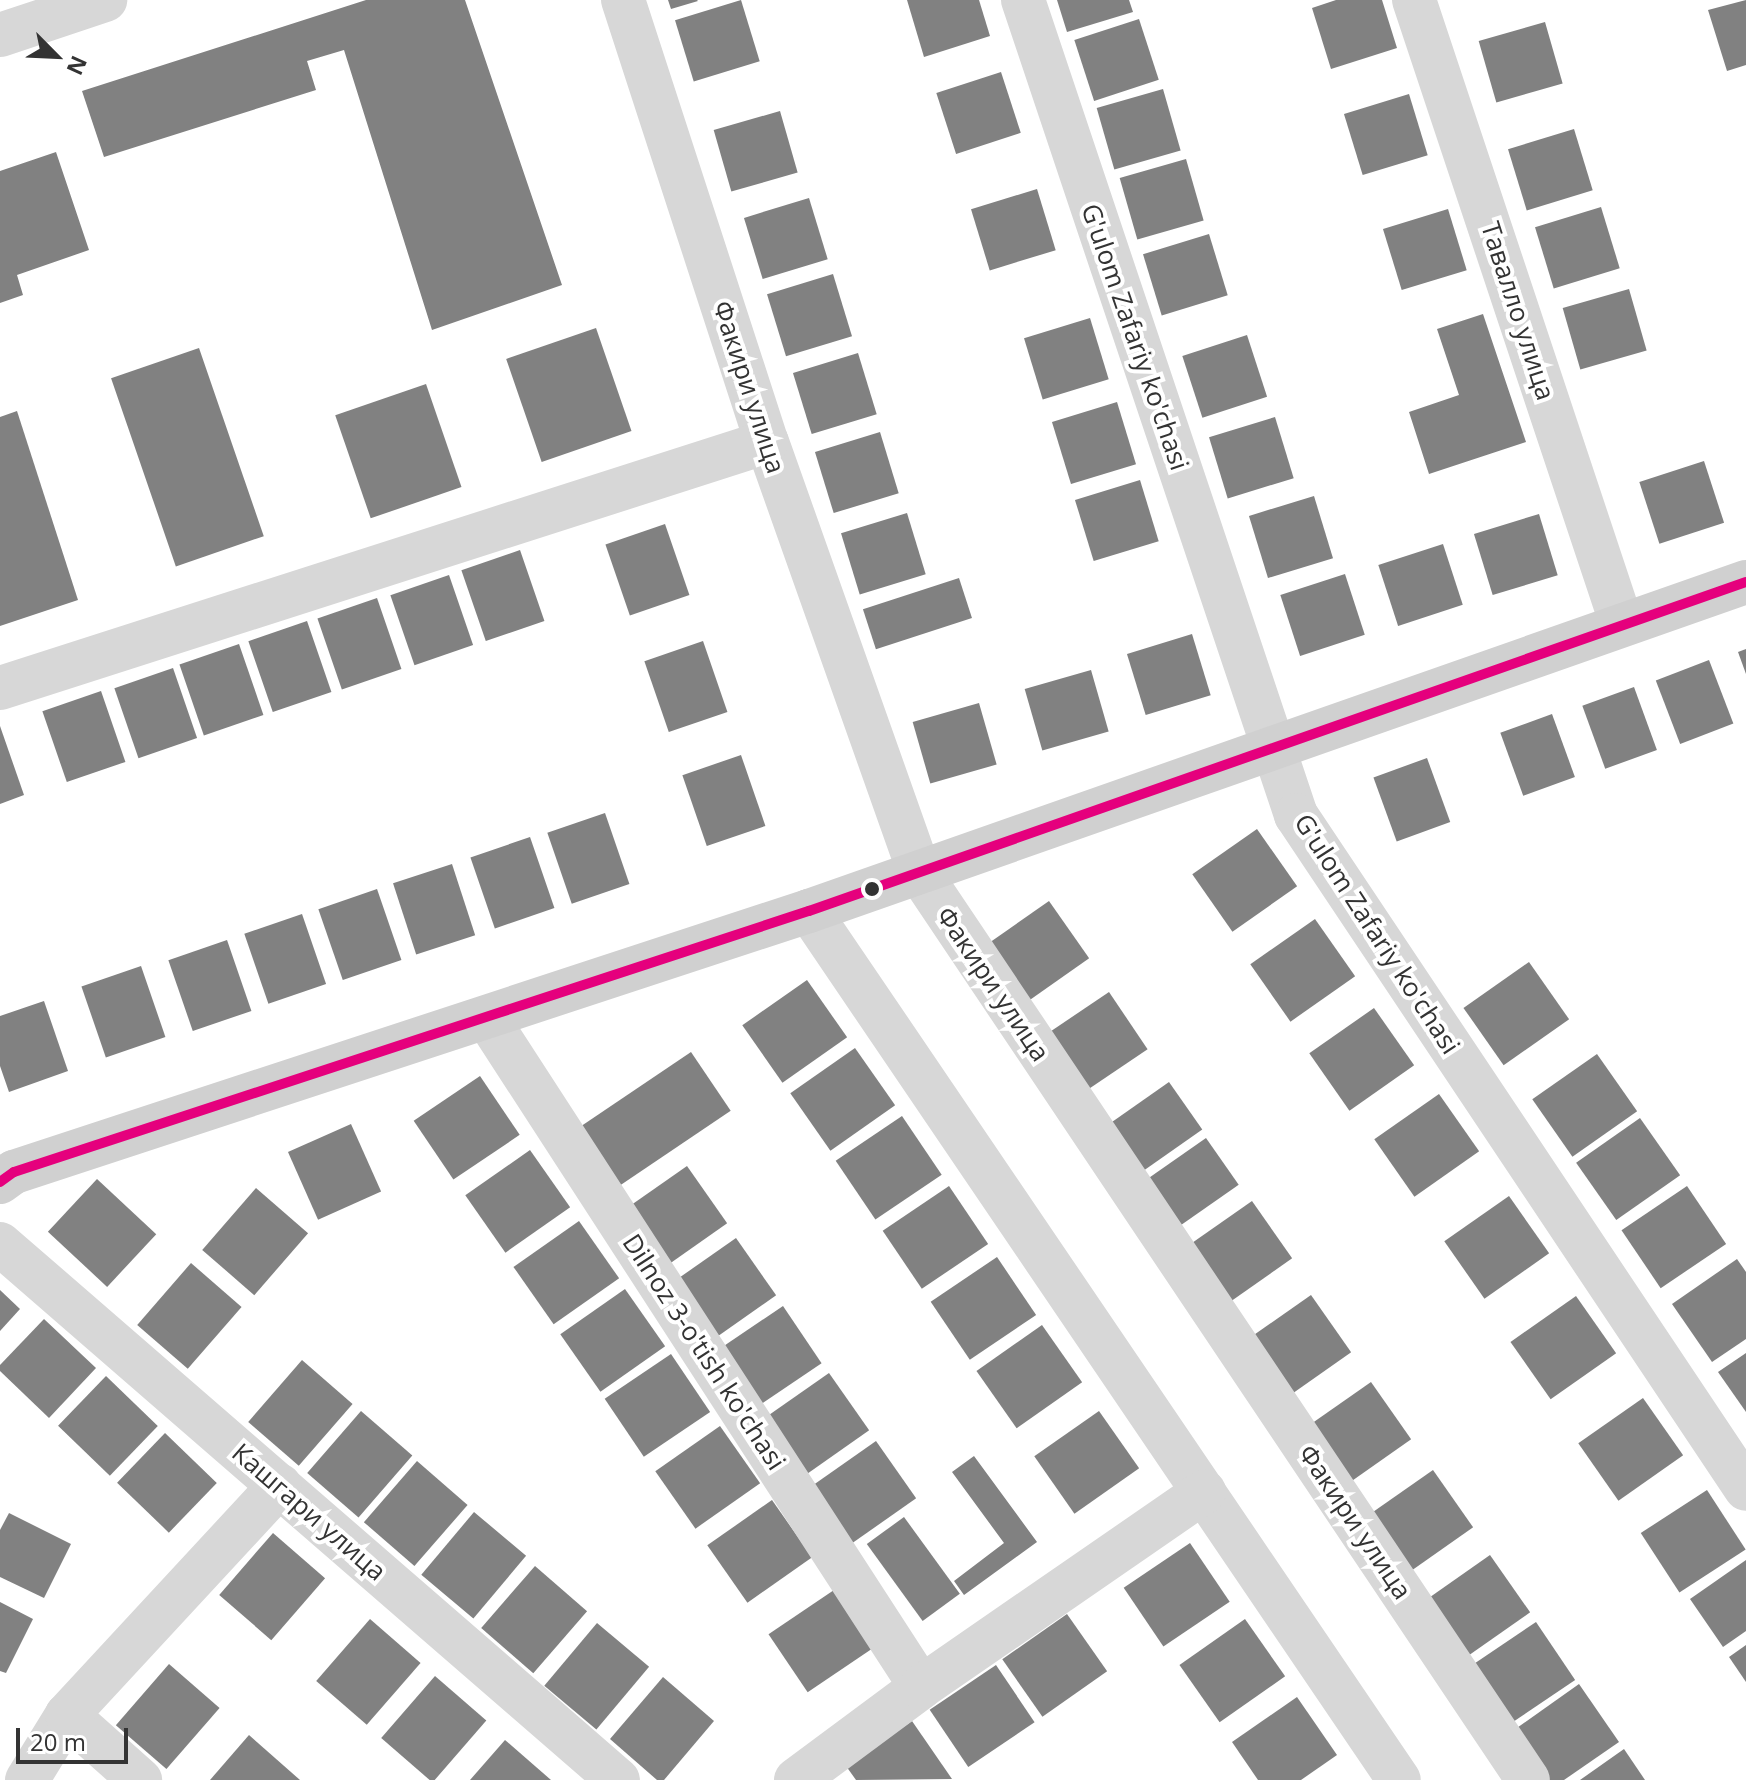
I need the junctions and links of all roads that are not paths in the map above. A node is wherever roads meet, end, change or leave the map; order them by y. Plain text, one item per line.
1 (105, 0) edge
2 (623, 0) edge
3 (1023, 0) edge
4 (1414, 0) edge
5 (0, 35) edge
6 (767, 442) junction
7 (1746, 582) edge
8 (1621, 622) junction
9 (0, 688) edge
10 (1274, 750) junction
11 (919, 872) junction
12 (809, 911) junction
13 (487, 1018) junction
14 (0, 1182) edge
15 (0, 1244) edge
16 (280, 1485) junction
17 (1746, 1489) edge
18 (1204, 1492) junction
19 (921, 1687) junction
20 (67, 1715) junction
21 (27, 1780) edge
22 (140, 1780) edge
23 (618, 1780) edge
24 (796, 1780) edge
25 (1399, 1780) edge
26 (1528, 1780) edge

1 - 5 street
2 - 6 street, Факири улица
3 - 10 street, G'ulom Zafariy ko'chasi
4 - 8 street, Тавалло улица
6 - 9 street
6 - 11 street, Факири улица
7 - 8 street
8 - 10 street
10 - 11 street
10 - 17 street, G'ulom Zafariy ko'chasi
11 - 12 street
11 - 26 street, Факири улица
12 - 13 street
12 - 18 street
13 - 14 street
13 - 19 street, Dilnoz 3-o'tish ko'chasi
15 - 16 street, Кашгари улица
16 - 20 street
16 - 23 street, Кашгари улица
18 - 19 street
18 - 25 street
19 - 24 street
20 - 21 street
20 - 22 street

